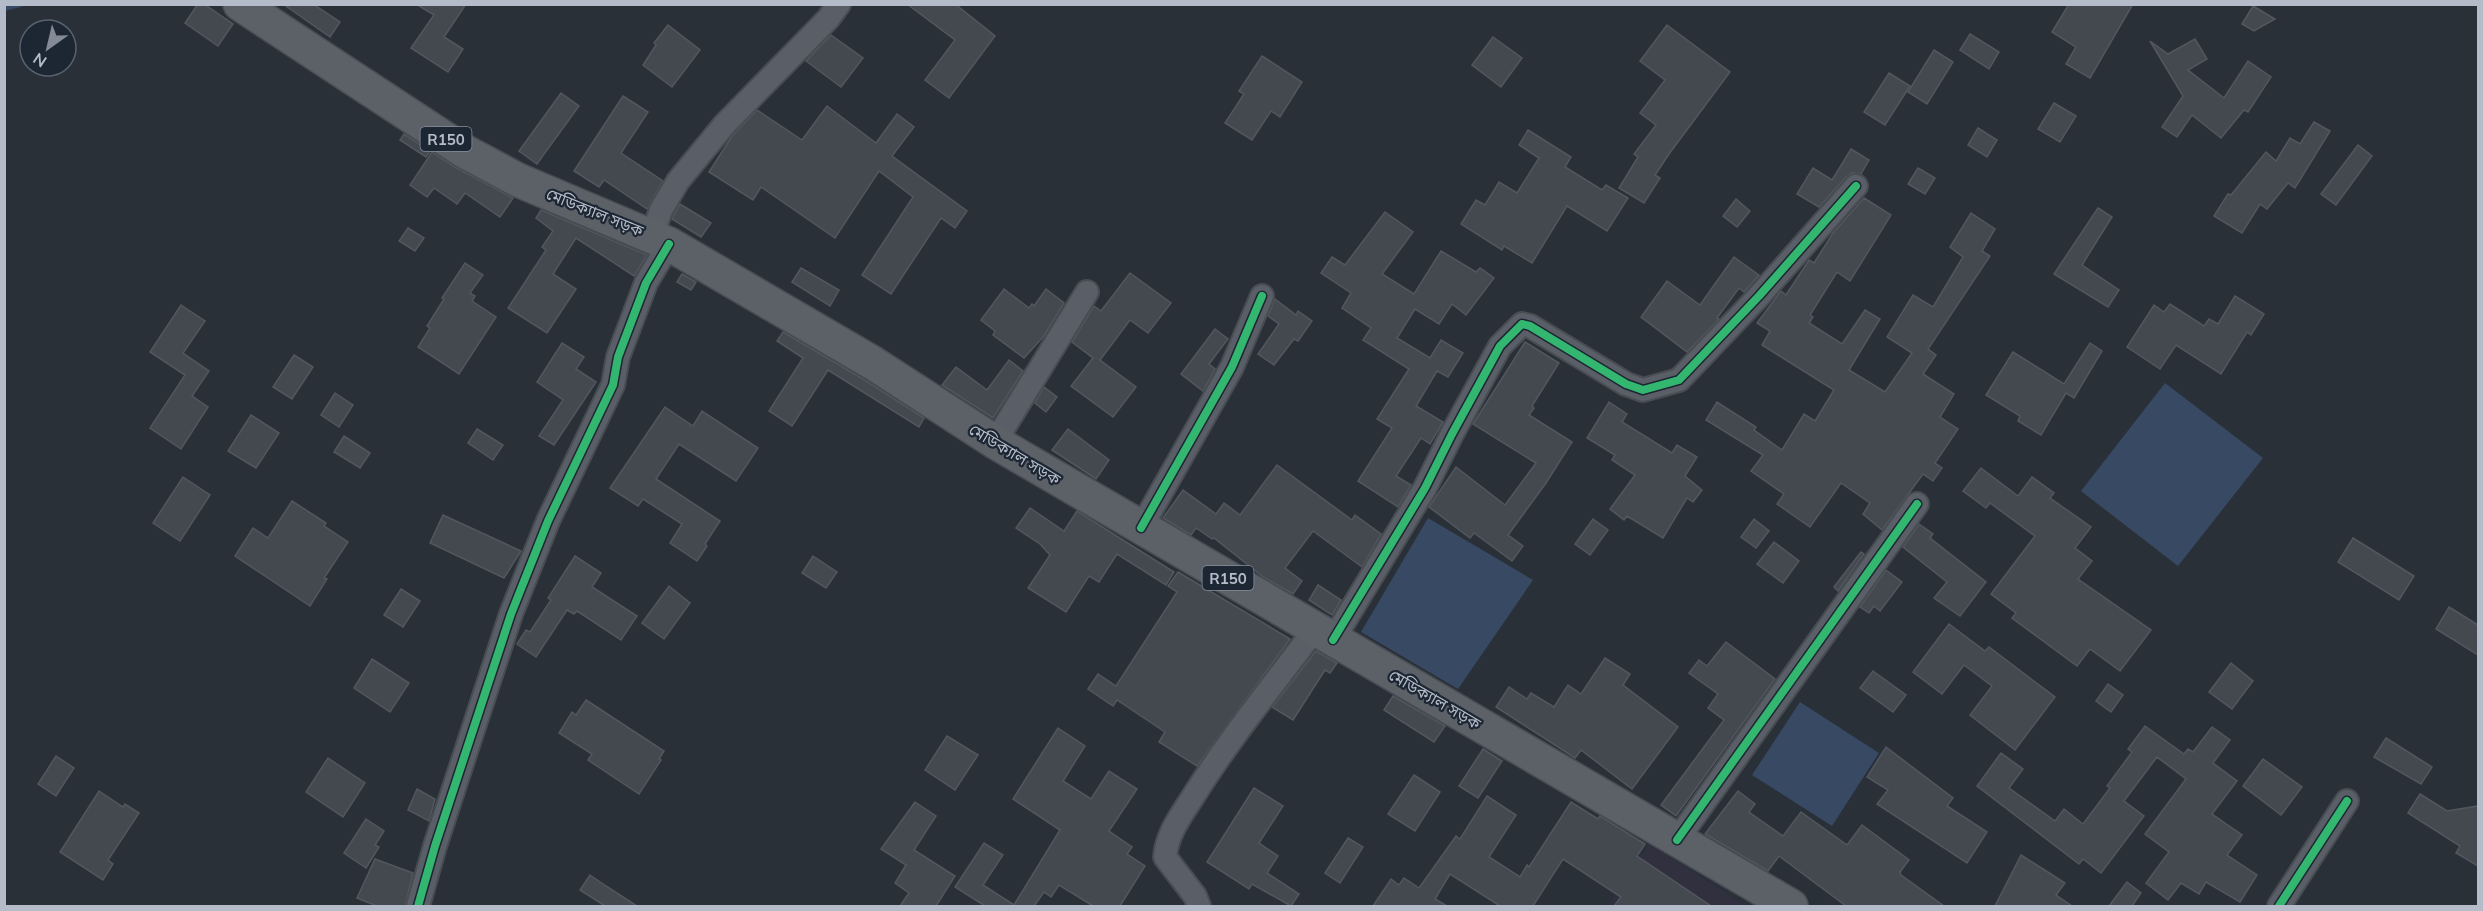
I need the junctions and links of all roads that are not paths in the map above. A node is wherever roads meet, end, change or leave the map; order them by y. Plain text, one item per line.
1 (240, 4) edge
2 (839, 4) edge
3 (1856, 186) dead end
4 (660, 239) junction
5 (1087, 292) dead end
6 (1262, 296) dead end
7 (995, 442) junction
8 (1917, 504) dead end
9 (1141, 528) junction
10 (1324, 634) junction
11 (2347, 801) dead end
12 (1677, 840) junction
13 (418, 906) edge
14 (1199, 906) edge
15 (1791, 906) edge
16 (2279, 906) edge

1 - 4 main road, মেডিক্যাল সড়ক / R150
2 - 4 street
3 - 10 street
4 - 7 main road, মেডিক্যাল সড়ক / R150
4 - 13 street
5 - 7 street
6 - 9 street
7 - 9 main road, মেডিক্যাল সড়ক / R150
8 - 12 street
9 - 10 main road, মেডিক্যাল সড়ক / R150
10 - 12 main road, মেডিক্যাল সড়ক / R150
10 - 14 street
11 - 16 street
12 - 15 main road, মেডিক্যাল সড়ক / R150

